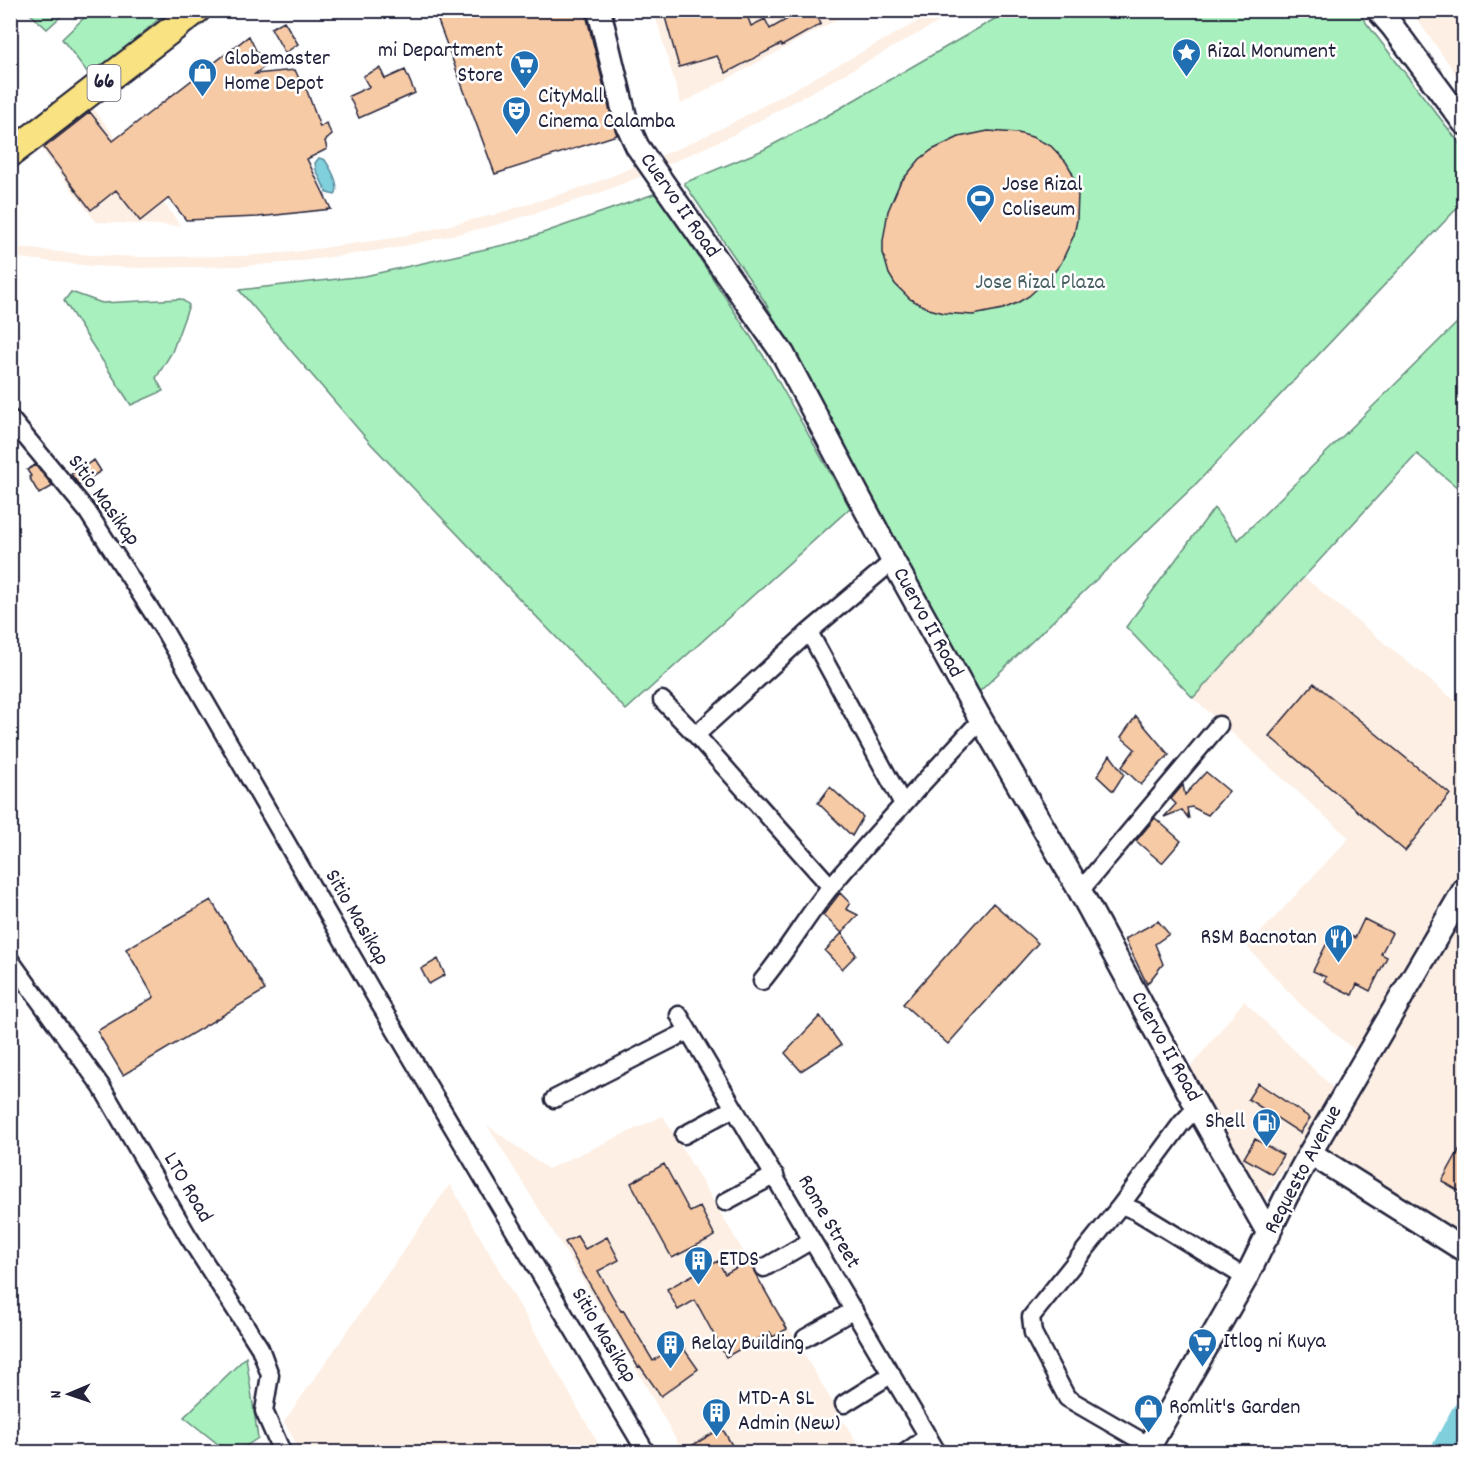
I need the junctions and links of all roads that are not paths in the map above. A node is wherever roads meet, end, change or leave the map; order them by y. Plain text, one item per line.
1 (197, 10) edge
2 (599, 10) edge
3 (1378, 10) edge
4 (1464, 123) edge
5 (10, 154) edge
6 (10, 418) edge
7 (893, 561) junction
8 (809, 632) junction
9 (662, 700) dead end
10 (981, 720) junction
11 (1219, 725) dead end
12 (696, 735) junction
13 (903, 804) junction
14 (831, 887) junction
15 (1464, 890) edge
16 (1080, 891) junction
17 (10, 960) edge
18 (762, 981) dead end
19 (679, 1015) dead end
20 (688, 1031) junction
21 (554, 1100) dead end
22 (1197, 1107) junction
23 (734, 1108) junction
24 (684, 1135) dead end
25 (1310, 1153) junction
26 (775, 1174) junction
27 (725, 1202) dead end
28 (1121, 1205) junction
29 (1269, 1234) junction
30 (813, 1240) junction
31 (1464, 1250) edge
32 (764, 1268) dead end
33 (1246, 1278) junction
34 (854, 1310) junction
35 (805, 1338) dead end
36 (892, 1374) junction
37 (844, 1404) dead end
38 (928, 1436) junction
39 (1148, 1449) edge
40 (282, 1452) edge
41 (646, 1452) edge
42 (906, 1452) edge
43 (937, 1452) edge

1 - 5 main road, 66
2 - 7 street, Cuervo II Road
3 - 4 street
6 - 41 street, Sitio Masikap
7 - 8 street
7 - 10 street, Cuervo II Road
8 - 12 street
8 - 13 street
9 - 12 street
10 - 13 street
10 - 16 street, Cuervo II Road
11 - 16 street
12 - 14 street
13 - 14 street
14 - 18 street
15 - 25 street, Requesto Avenue
16 - 22 street, Cuervo II Road
17 - 40 street, LTO Road
19 - 20 street, Rome Street
20 - 21 street
20 - 23 street, Rome Street
22 - 28 street
22 - 29 street, Cuervo II Road
23 - 24 street
23 - 26 street, Rome Street
25 - 29 street, Requesto Avenue
25 - 31 street
26 - 27 street
26 - 30 street, Rome Street
28 - 33 street
28 - 39 street
29 - 33 street, Requesto Avenue
30 - 32 street
30 - 34 street, Rome Street
33 - 39 street, Requesto Avenue
34 - 35 street
34 - 36 street, Rome Street
36 - 37 street
36 - 38 street, Rome Street
38 - 42 street
38 - 43 street, Rome Street

